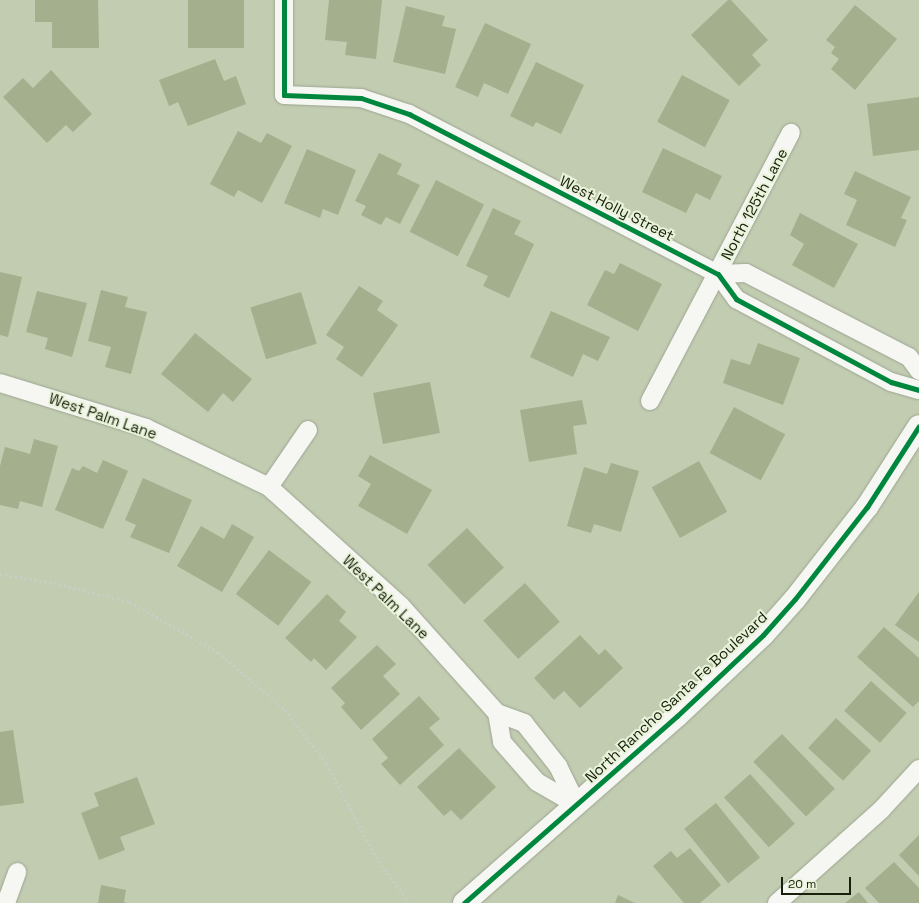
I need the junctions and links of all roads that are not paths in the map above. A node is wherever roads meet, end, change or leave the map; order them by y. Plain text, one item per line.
1 (284, 0) edge
2 (791, 133) dead end
3 (718, 274) junction
4 (919, 371) edge
5 (0, 383) edge
6 (919, 390) edge
7 (650, 401) dead end
8 (919, 426) edge
9 (308, 430) dead end
10 (269, 487) junction
11 (497, 713) junction
12 (919, 769) edge
13 (577, 805) junction
14 (17, 872) dead end
15 (6, 903) edge
16 (464, 903) edge
17 (776, 903) edge

1 - 3 street, West Holly Street
2 - 3 street, North 125th Lane
3 - 4 street, West Holly Street
3 - 6 street, West Holly Street
3 - 7 street, North 125th Lane
5 - 10 street, West Palm Lane
8 - 13 street, North Rancho Santa Fe Boulevard
9 - 10 street
10 - 11 street, West Palm Lane
11 - 13 street, West Palm Lane
11 - 13 street
12 - 17 street
13 - 16 street, North Rancho Santa Fe Boulevard
14 - 15 street

